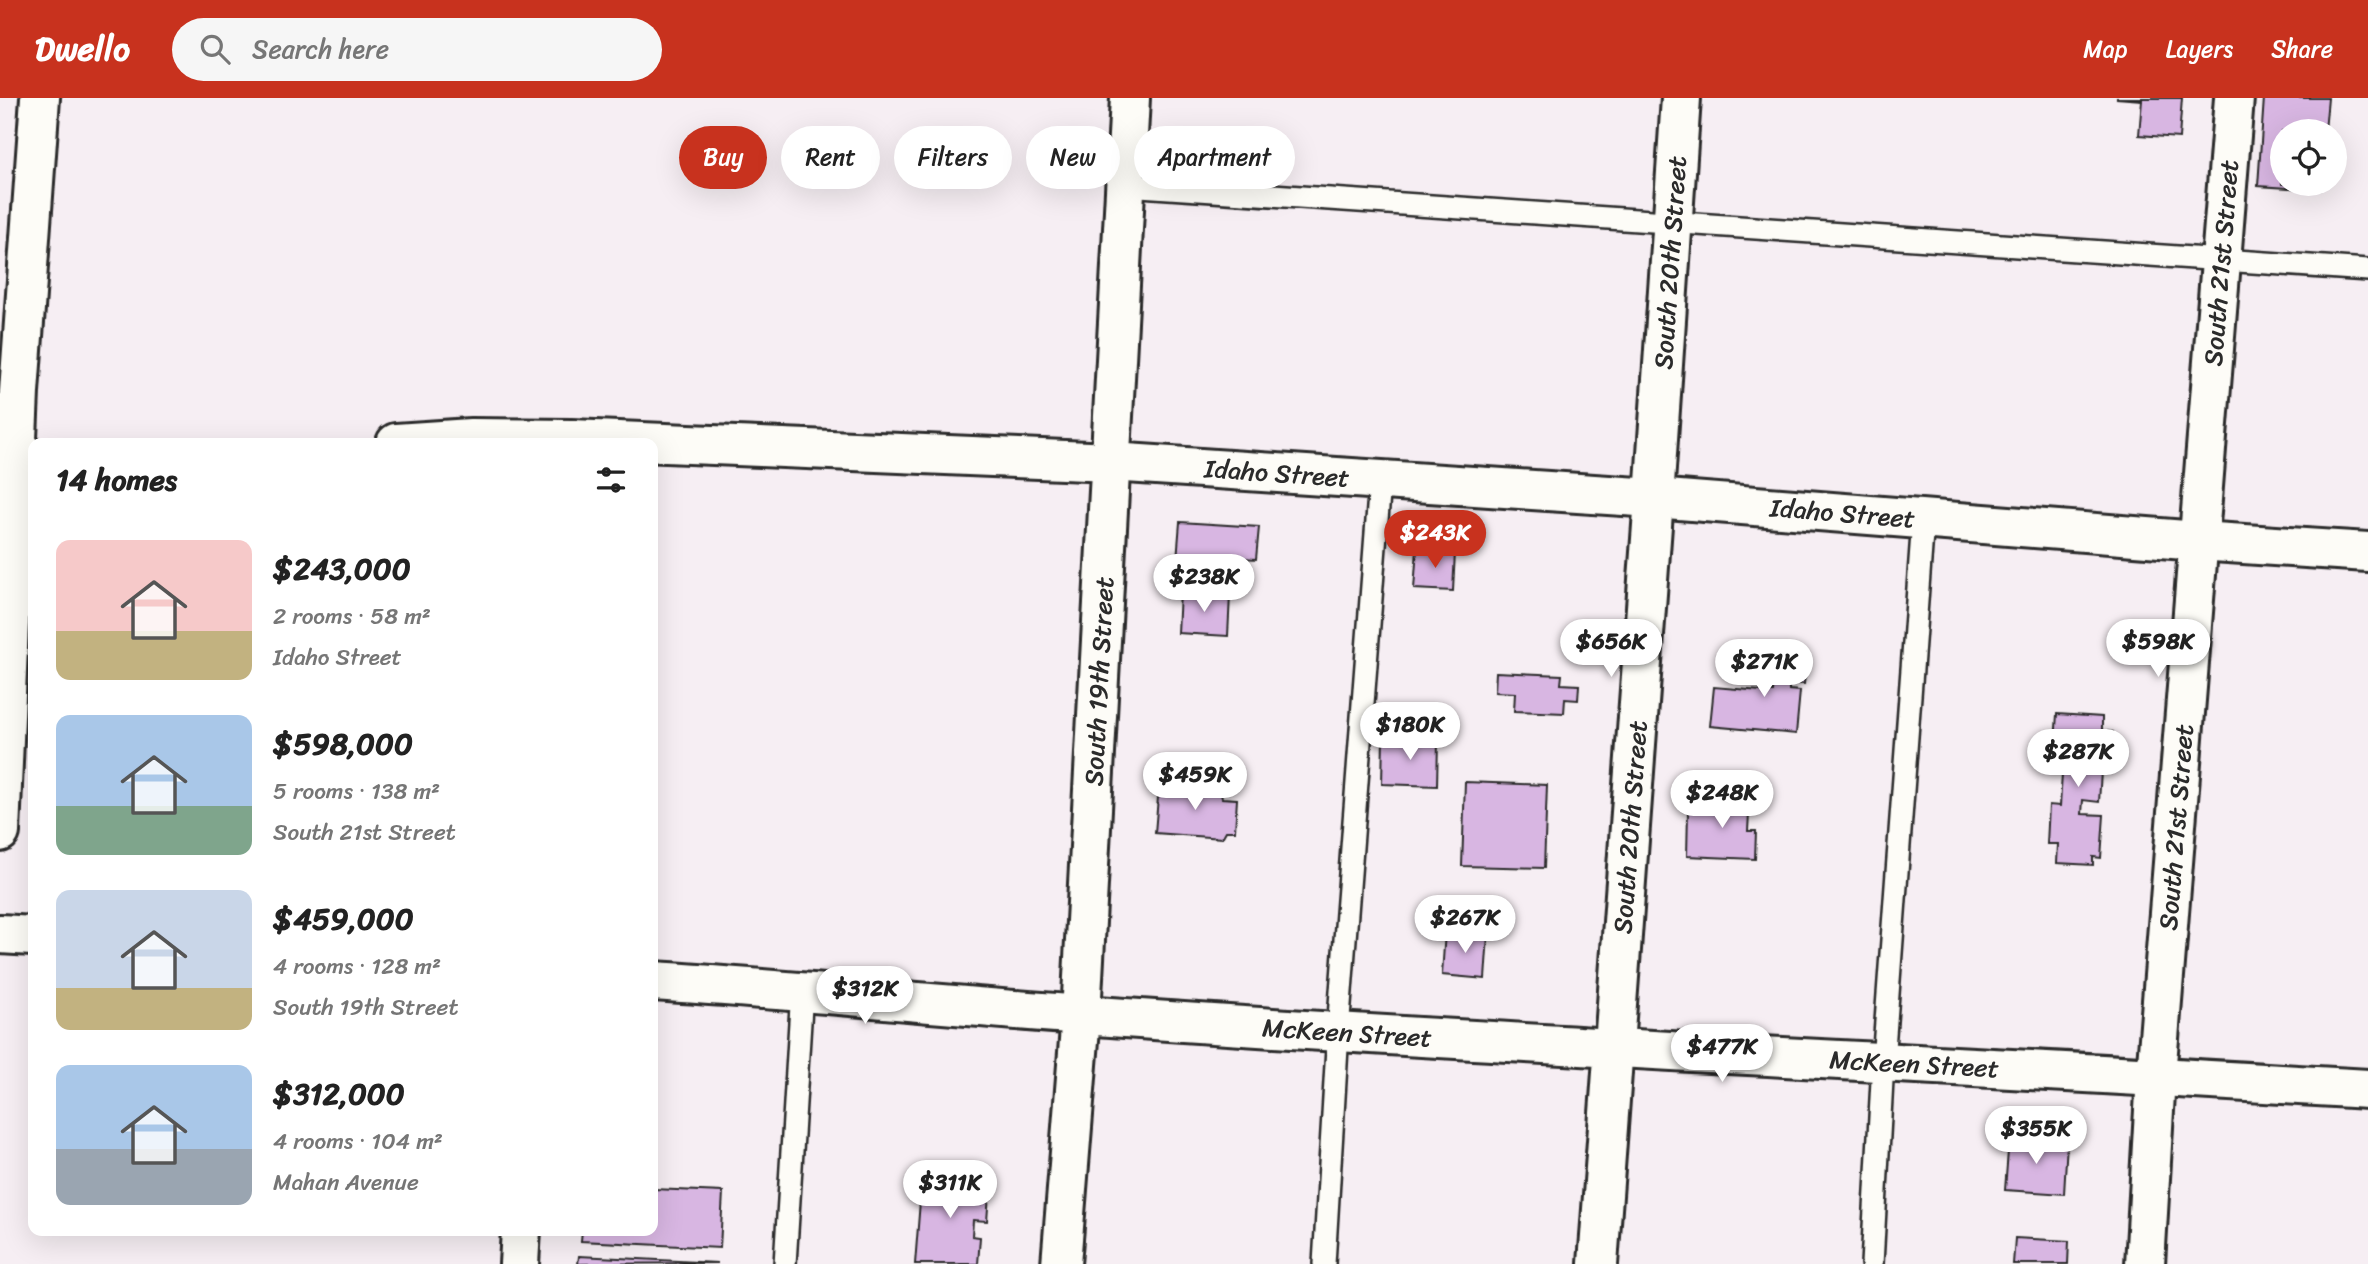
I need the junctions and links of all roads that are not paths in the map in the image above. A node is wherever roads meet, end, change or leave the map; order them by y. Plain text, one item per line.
1 (40, 98) edge
2 (1130, 98) edge
3 (1681, 98) edge
4 (2234, 98) edge
5 (1125, 185) junction
6 (1673, 223) junction
7 (2221, 261) junction
8 (2368, 270) edge
9 (10, 377) edge
10 (658, 444) edge
11 (1111, 461) junction
12 (1380, 481) junction
13 (1654, 498) junction
14 (1923, 520) junction
15 (2199, 541) junction
16 (2368, 552) edge
17 (0, 832) edge
18 (0, 934) edge
19 (28, 936) edge
20 (658, 981) edge
21 (802, 990) junction
22 (1081, 1015) junction
23 (1338, 1031) junction
24 (1613, 1049) junction
25 (1883, 1062) junction
26 (2156, 1076) junction
27 (2368, 1089) edge
28 (521, 1236) edge
29 (519, 1264) edge
30 (785, 1264) edge
31 (1061, 1264) edge
32 (1324, 1264) edge
33 (1598, 1264) edge
34 (1872, 1264) edge
35 (2145, 1264) edge

1 - 9 street
2 - 5 street, South 19th Street
3 - 6 street, South 20th Street
4 - 7 street, South 21st Street
5 - 6 lane
5 - 11 street, South 19th Street
6 - 7 lane
6 - 13 street, South 20th Street
7 - 8 lane
7 - 15 street, South 21st Street
9 - 17 street
10 - 11 street, Idaho Street
11 - 12 street, Idaho Street
11 - 22 street, South 19th Street
12 - 13 street, Idaho Street
12 - 23 lane
13 - 14 street, Idaho Street
13 - 24 street, South 20th Street
14 - 15 street, Idaho Street
14 - 25 lane
15 - 16 street, Idaho Street
15 - 26 street, South 21st Street
18 - 19 street
20 - 21 street, McKeen Street
21 - 22 street, McKeen Street
21 - 30 lane
22 - 23 street, McKeen Street
22 - 31 street, South 19th Street
23 - 24 street, McKeen Street
23 - 32 lane
24 - 25 street, McKeen Street
24 - 33 street, South 20th Street
25 - 26 street, McKeen Street
25 - 34 lane
26 - 27 street, McKeen Street
26 - 35 street, South 21st Street
28 - 29 street

